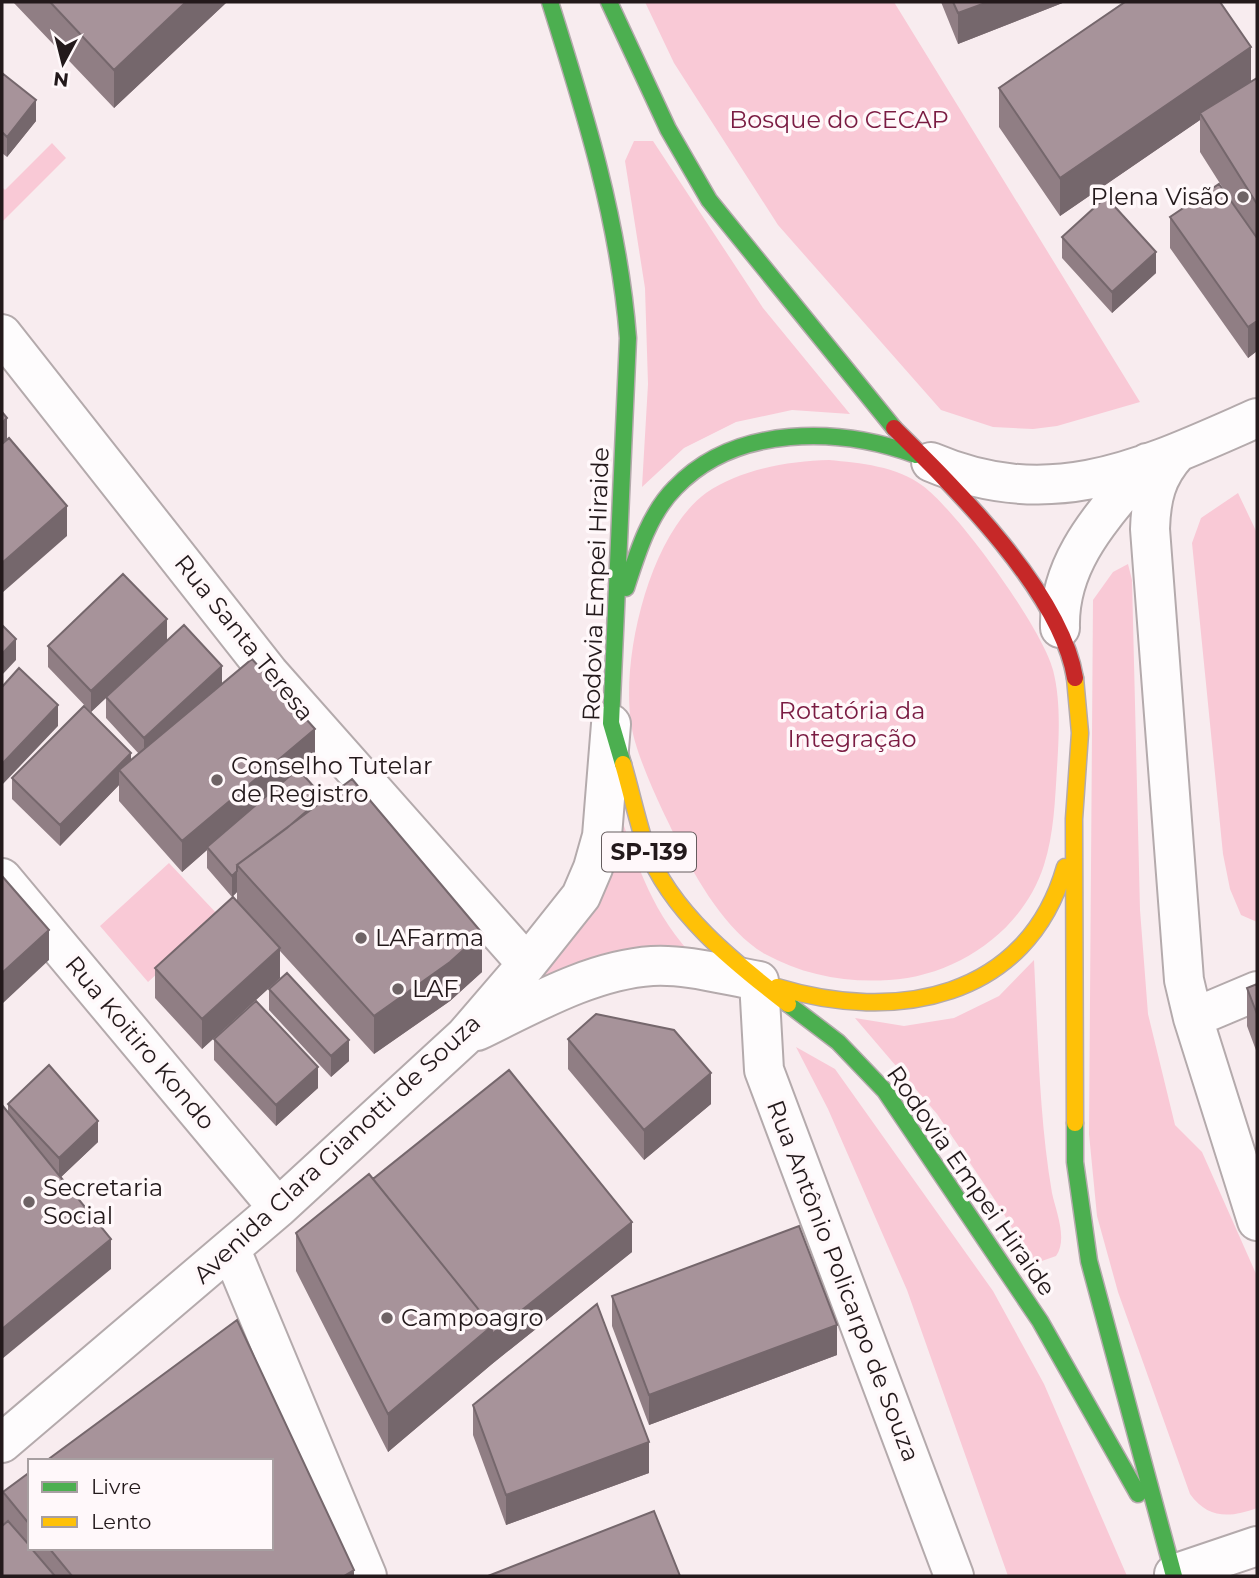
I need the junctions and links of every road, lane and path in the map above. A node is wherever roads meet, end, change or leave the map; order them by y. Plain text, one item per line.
1 (550, 2) edge
2 (609, 2) edge
3 (2, 334) edge
4 (1257, 418) edge
5 (1162, 458) junction
6 (931, 462) junction
7 (1060, 628) junction
8 (612, 654) junction
9 (611, 723) junction
10 (1074, 819) junction
11 (2, 878) edge
12 (527, 964) junction
13 (759, 981) junction
14 (1257, 991) edge
15 (1193, 1018) junction
16 (465, 1036) junction
17 (278, 1208) junction
18 (1257, 1221) edge
19 (231, 1250) junction
20 (2, 1443) edge
21 (1257, 1546) edge
22 (1171, 1563) edge
23 (367, 1576) edge
24 (954, 1576) edge

1 - 8 main road, Rodovia Empei Hiraide / SP-139
2 - 6 main road, Rodovia Empei Hiraide
3 - 12 street, Rua Santa Teresa
4 - 5 street
5 - 6 street
5 - 7 street
5 - 15 street
6 - 7 main road, Rodovia Empei Hiraide
6 - 8 main road
7 - 10 main road, Rodovia Empei Hiraide
8 - 9 main road, Rodovia Empei Hiraide / SP-139
9 - 12 street, Avenida Clara Gianotti de Souza
9 - 13 main road, Rodovia Empei Hiraide / SP-139
10 - 13 main road
10 - 22 main road, Rodovia Empei Hiraide
11 - 17 street, Rua Koitiro Kondo
12 - 16 street, Avenida Clara Gianotti de Souza
13 - 16 street
13 - 22 main road, Rodovia Empei Hiraide / SP-139
13 - 24 street, Rua Antônio Policarpo de Souza
14 - 15 street
15 - 18 street
16 - 17 street, Avenida Clara Gianotti de Souza
17 - 19 street, Avenida Clara Gianotti de Souza
19 - 20 street, Avenida Clara Gianotti de Souza
19 - 23 street
21 - 22 street

